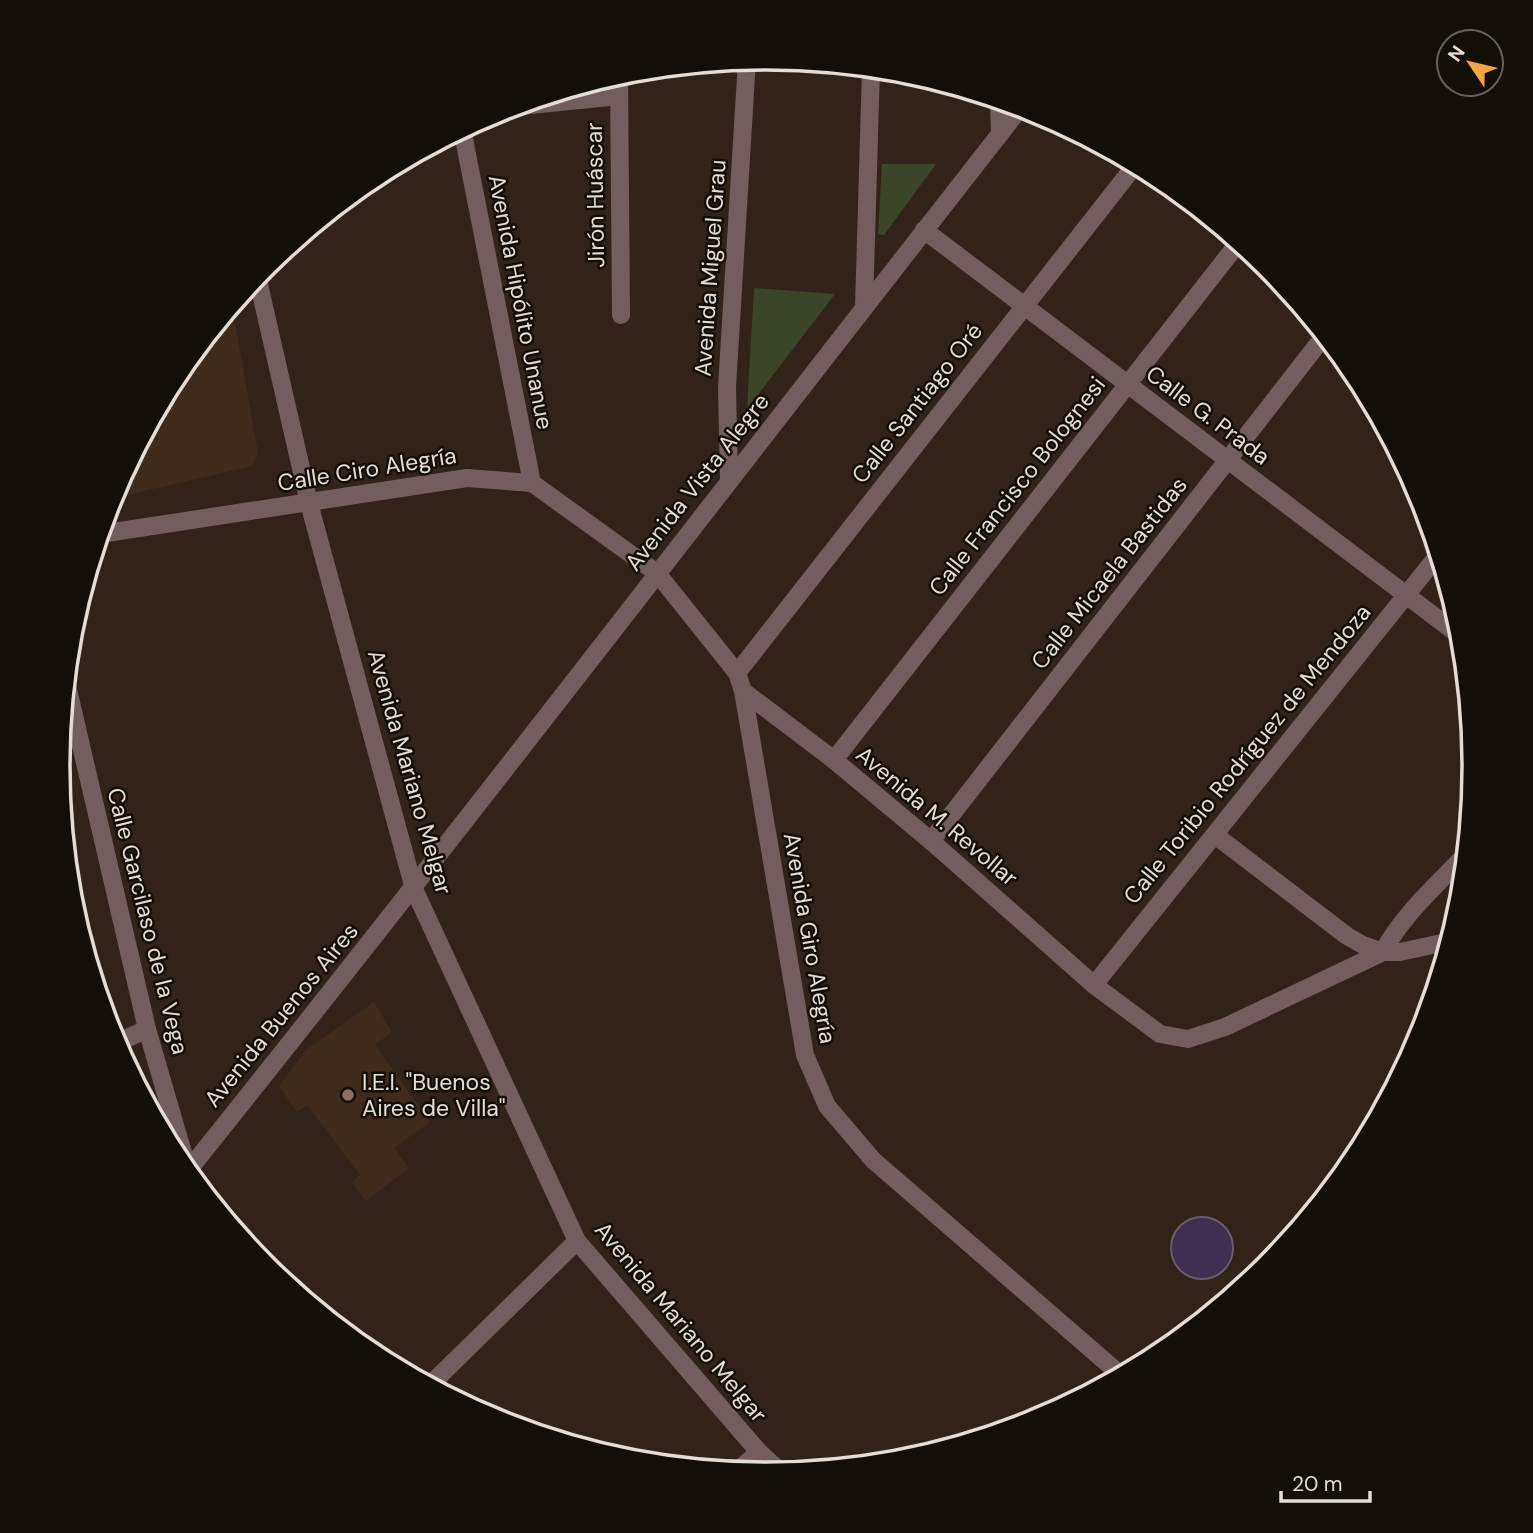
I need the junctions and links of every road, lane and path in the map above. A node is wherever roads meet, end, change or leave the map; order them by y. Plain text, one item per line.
1 (746, 70) edge
2 (871, 78) edge
3 (619, 86) edge
4 (619, 96) junction
5 (560, 102) edge
6 (999, 110) edge
7 (1014, 116) edge
8 (1000, 134) junction
9 (465, 139) edge
10 (1130, 172) edge
11 (924, 230) junction
12 (1233, 250) edge
13 (260, 289) edge
14 (1025, 306) junction
15 (864, 307) junction
16 (621, 314) dead end
17 (1319, 342) edge
18 (1128, 384) junction
19 (1228, 460) junction
20 (729, 479) junction
21 (532, 483) junction
22 (309, 503) junction
23 (111, 532) edge
24 (1432, 563) edge
25 (657, 573) junction
26 (1406, 595) junction
27 (1449, 628) edge
28 (737, 673) junction
29 (743, 691) junction
30 (72, 708) edge
31 (834, 760) junction
32 (1215, 835) junction
33 (931, 841) junction
34 (1456, 865) edge
35 (414, 889) junction
36 (1440, 943) edge
37 (1383, 952) junction
38 (1094, 985) junction
39 (147, 1029) junction
40 (126, 1039) edge
41 (179, 1141) edge
42 (194, 1163) edge
43 (577, 1241) junction
44 (1115, 1370) edge
45 (436, 1379) edge
46 (759, 1452) junction
47 (747, 1463) edge
48 (771, 1463) edge

1 - 20 street, Avenida Miguel Grau
2 - 15 street
3 - 4 street, Jirón Huáscar
4 - 5 street
4 - 16 street, Jirón Huáscar
6 - 8 street
7 - 8 street, Avenida Vista Alegre
8 - 11 street, Avenida Vista Alegre
9 - 21 street, Avenida Hipólito Unanue
10 - 14 street, Calle Santiago Oré
11 - 14 street, Calle G. Prada
11 - 15 street, Avenida Vista Alegre
12 - 18 street, Calle Francisco Bolognesi
13 - 22 street, Avenida Mariano Melgar
14 - 18 street, Calle G. Prada
14 - 28 street, Calle Santiago Oré
15 - 20 street, Avenida Vista Alegre
17 - 19 street, Calle Micaela Bastidas
18 - 19 street, Calle G. Prada
18 - 31 street, Calle Francisco Bolognesi
19 - 26 street, Calle G. Prada
19 - 33 street, Calle Micaela Bastidas
20 - 25 street, Avenida Vista Alegre
21 - 22 street, Calle Ciro Alegría
21 - 25 street
22 - 23 street, Calle Ciro Alegría
22 - 35 street, Avenida Mariano Melgar
24 - 26 street, Calle Toribio Rodríguez de Mendoza
25 - 28 street, Avenida Giro Alegría
25 - 35 street, Avenida Vista Alegre
26 - 27 street, Calle G. Prada
26 - 32 street, Calle Toribio Rodríguez de Mendoza
28 - 29 street, Avenida Giro Alegría
29 - 31 street, Avenida M. Revollar
29 - 44 street, Avenida Giro Alegría
30 - 39 street, Calle Garcilaso de la Vega
31 - 33 street, Avenida M. Revollar
32 - 37 street
32 - 38 street, Calle Toribio Rodríguez de Mendoza
33 - 38 street, Avenida M. Revollar
34 - 37 street
35 - 42 street, Avenida Buenos Aires
35 - 43 street, Avenida Mariano Melgar
36 - 37 street
37 - 38 street, Avenida M. Revollar
39 - 40 street
39 - 41 street, Calle Garcilaso de la Vega
43 - 45 street
43 - 46 street, Avenida Mariano Melgar
46 - 47 street
46 - 48 street, Avenida Mariano Melgar

